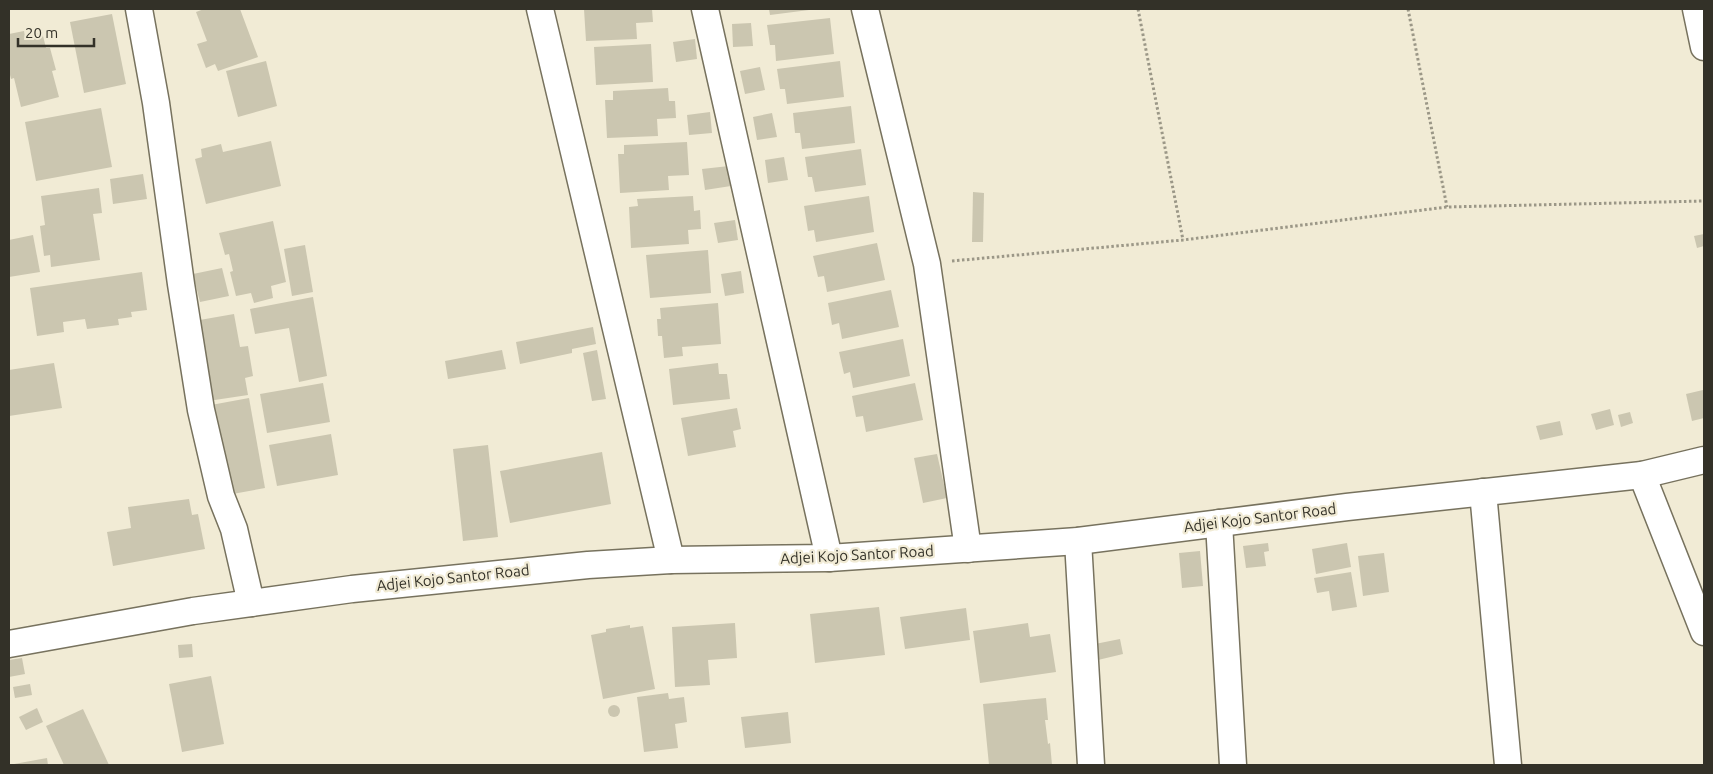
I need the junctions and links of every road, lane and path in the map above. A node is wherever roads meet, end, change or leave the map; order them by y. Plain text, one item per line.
1 (139, 9) edge
2 (540, 9) edge
3 (705, 9) edge
4 (865, 9) edge
5 (1138, 9) edge
6 (1408, 9) edge
7 (1696, 9) edge
8 (1704, 47) edge
9 (1704, 201) edge
10 (1447, 206) junction
11 (1183, 240) junction
12 (927, 264) junction
13 (1704, 460) edge
14 (1642, 475) junction
15 (1483, 492) junction
16 (1219, 523) junction
17 (1078, 541) junction
18 (968, 549) junction
19 (829, 558) junction
20 (671, 560) junction
21 (251, 603) junction
22 (1704, 632) edge
23 (9, 644) edge
24 (1091, 765) edge
25 (1233, 765) edge
26 (1508, 765) edge

1 - 21 street
2 - 20 street
3 - 19 street
4 - 12 street
5 - 11 path
6 - 10 path
7 - 8 street
9 - 10 path
10 - 11 path
11 - 12 path
12 - 18 street
13 - 14 street, Adjei Kojo Santor Road
14 - 15 street, Adjei Kojo Santor Road
14 - 22 street
15 - 16 street, Adjei Kojo Santor Road
15 - 26 street
16 - 17 street, Adjei Kojo Santor Road
16 - 25 street
17 - 18 street, Adjei Kojo Santor Road
17 - 24 street
18 - 19 street, Adjei Kojo Santor Road
19 - 20 street, Adjei Kojo Santor Road
20 - 21 street, Adjei Kojo Santor Road
21 - 23 street, Adjei Kojo Santor Road

